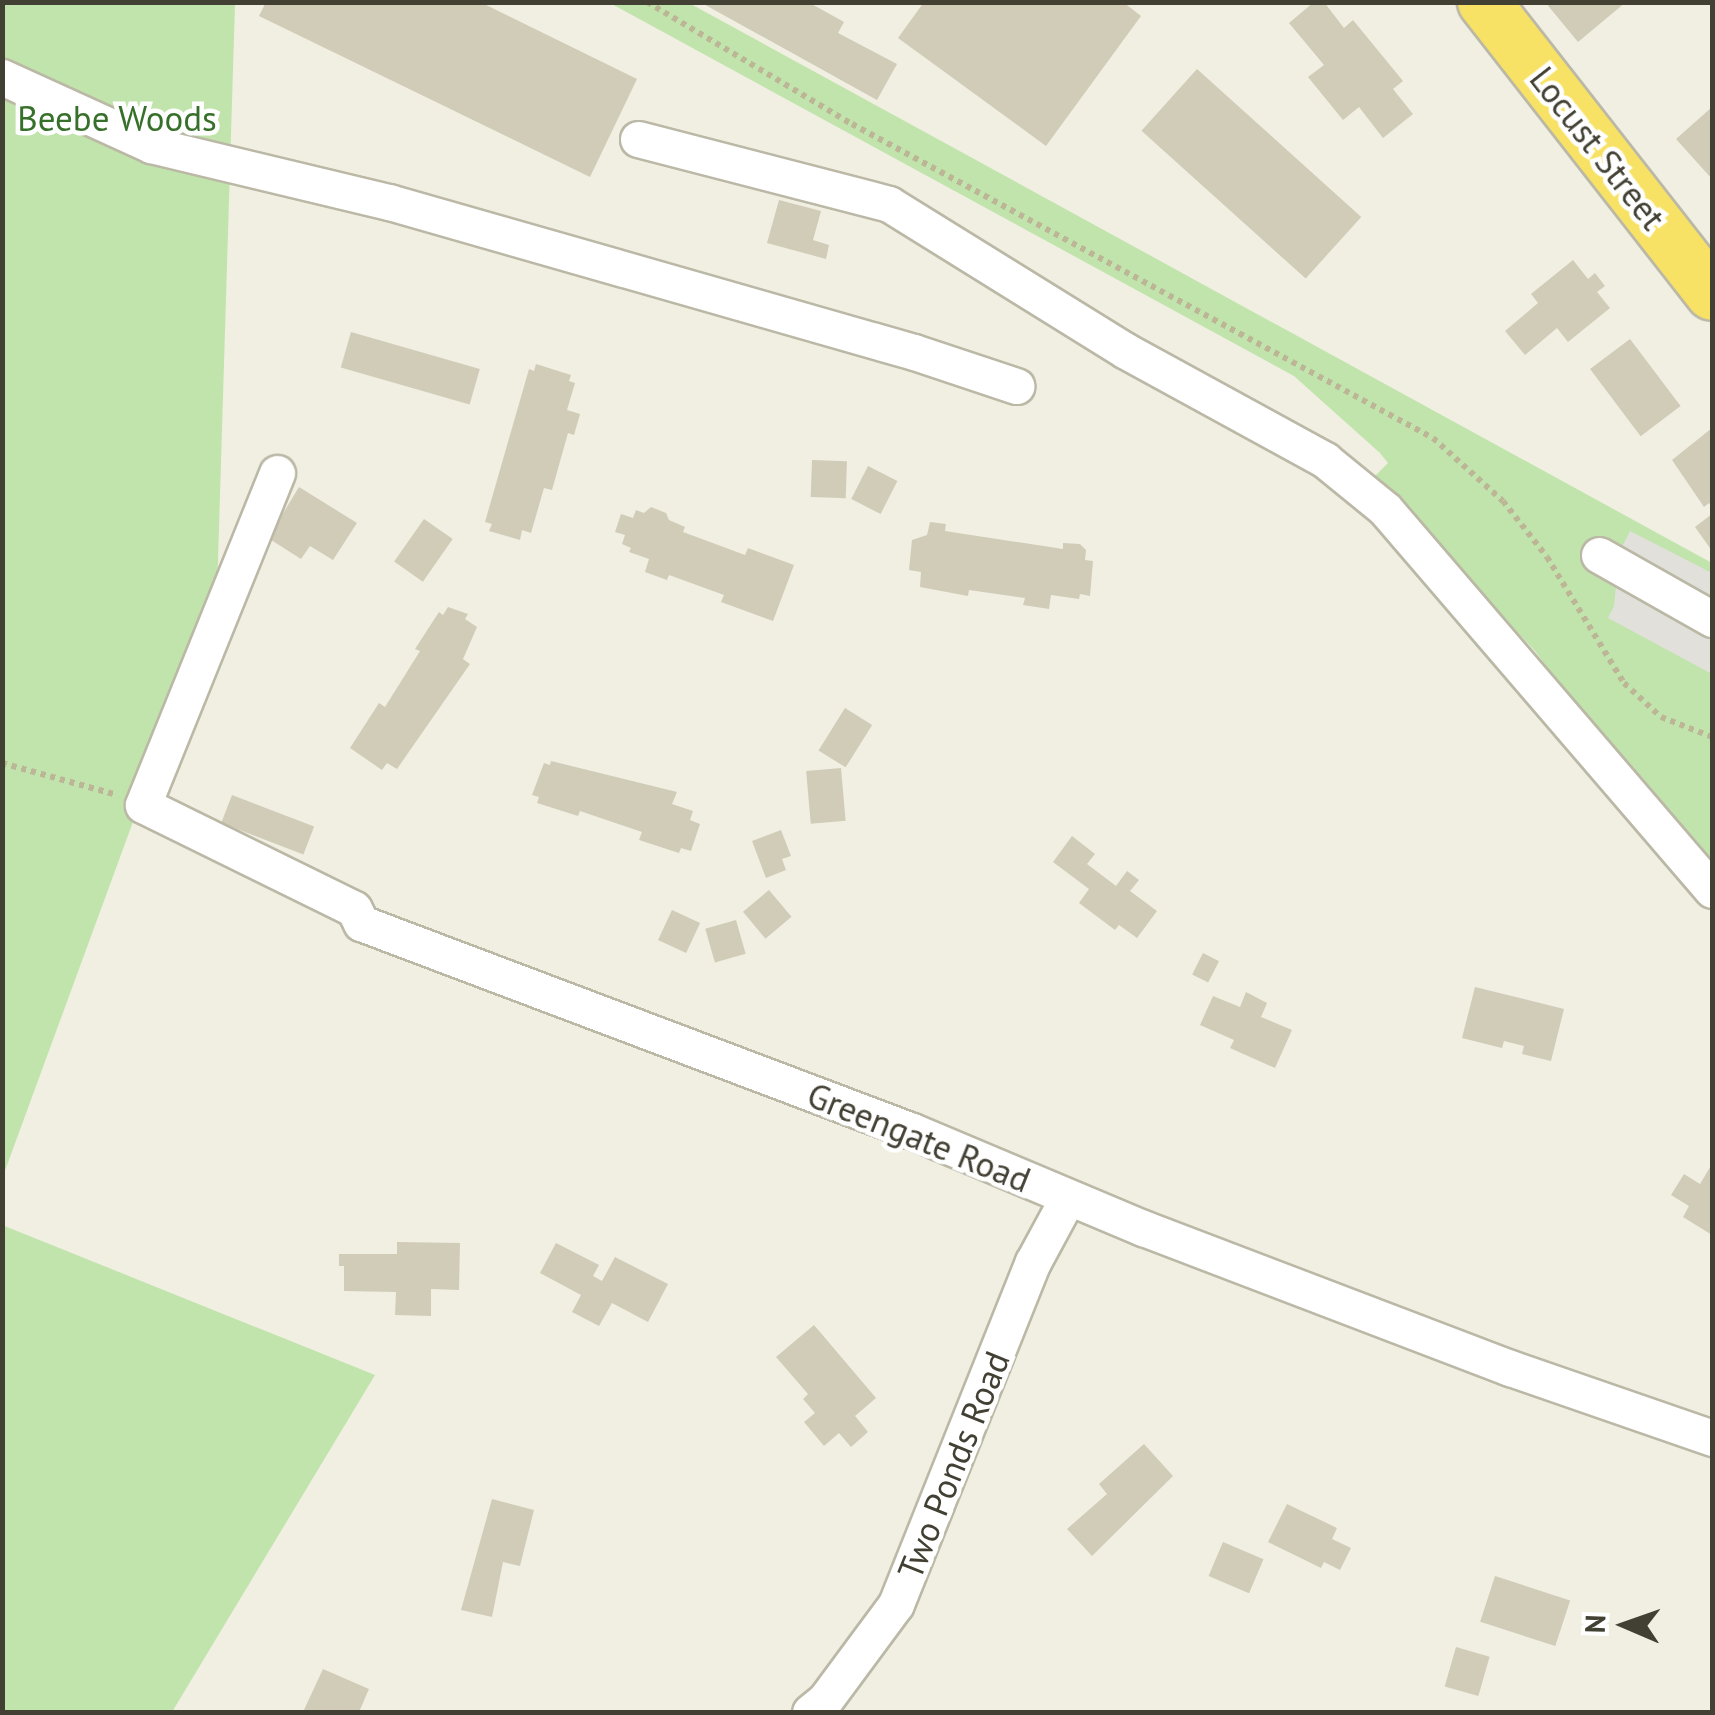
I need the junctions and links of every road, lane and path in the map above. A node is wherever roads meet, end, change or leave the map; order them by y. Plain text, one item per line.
1 (647, 2) edge
2 (1484, 2) edge
3 (2, 77) edge
4 (638, 139) dead end
5 (1711, 288) edge
6 (1016, 386) dead end
7 (277, 473) dead end
8 (1599, 556) dead end
9 (1712, 618) edge
10 (1712, 736) edge
11 (2, 763) edge
12 (143, 805) junction
13 (1712, 890) edge
14 (1067, 1199) junction
15 (1712, 1438) edge
16 (810, 1712) edge

1 - 10 path
2 - 5 highway, Locust Street
3 - 6 street
4 - 13 street
7 - 12 street
8 - 9 street
11 - 12 path
12 - 14 street, Greengate Road
14 - 15 street, Greengate Road
14 - 16 street, Two Ponds Road

